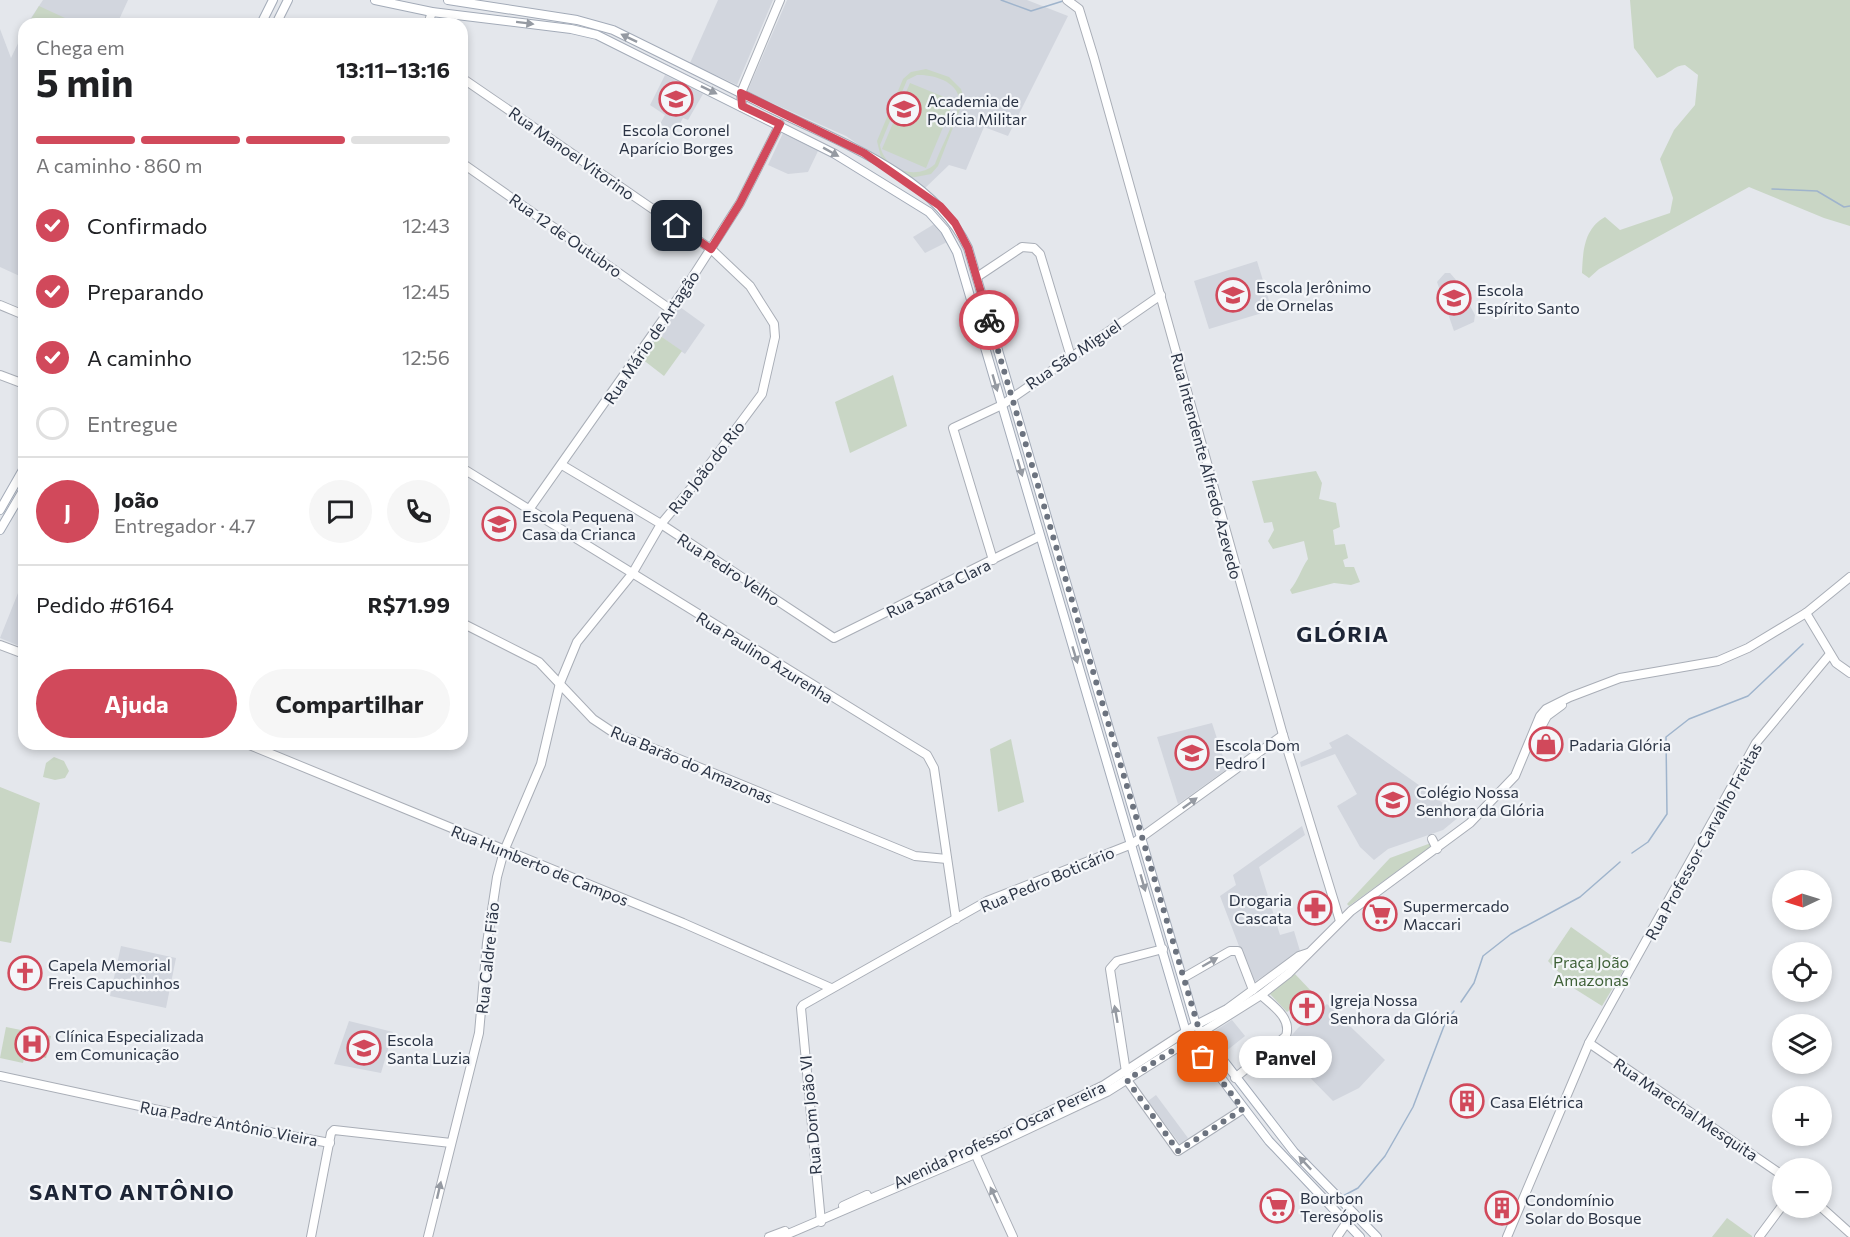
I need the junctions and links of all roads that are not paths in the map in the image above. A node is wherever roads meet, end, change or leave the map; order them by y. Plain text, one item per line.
1 (273, 0) edge
2 (288, 0) edge
3 (375, 0) edge
4 (392, 0) edge
5 (439, 0) edge
6 (448, 0) edge
7 (780, 0) edge
8 (1068, 1) edge
9 (473, 4) edge
10 (432, 12) junction
11 (463, 15) junction
12 (264, 18) edge
13 (279, 18) edge
14 (430, 18) edge
15 (468, 82) edge
16 (741, 93) junction
17 (742, 106) junction
18 (780, 124) junction
19 (468, 167) edge
20 (711, 249) junction
21 (977, 277) junction
22 (1161, 295) junction
23 (0, 305) edge
24 (670, 309) junction
25 (18, 312) edge
26 (1071, 357) junction
27 (0, 375) edge
28 (18, 382) edge
29 (1012, 396) junction
30 (1002, 405) junction
31 (562, 465) junction
32 (468, 472) edge
33 (18, 478) edge
34 (18, 499) edge
35 (0, 510) edge
36 (528, 510) junction
37 (661, 524) junction
38 (0, 530) edge
39 (1040, 536) junction
40 (993, 560) junction
41 (632, 574) junction
42 (1850, 577) edge
43 (1806, 613) junction
44 (468, 626) edge
45 (834, 638) joint
46 (0, 645) edge
47 (18, 652) edge
48 (1830, 654) junction
49 (1850, 673) edge
50 (560, 683) junction
51 (1587, 691) junction
52 (1542, 712) junction
53 (1540, 728) junction
54 (1283, 735) junction
55 (262, 750) edge
56 (1521, 765) junction
57 (1143, 837) junction
58 (1432, 839) dead end
59 (1131, 844) junction
60 (1437, 849) junction
61 (504, 852) junction
62 (946, 859) junction
63 (1345, 902) dead end
64 (1351, 911) junction
65 (956, 919) junction
66 (1340, 921) junction
67 (1163, 949) junction
68 (1183, 978) junction
69 (831, 988) junction
70 (1257, 993) junction
71 (801, 1008) joint
72 (1198, 1029) junction
73 (1188, 1036) junction
74 (1589, 1043) junction
75 (0, 1076) edge
76 (1126, 1076) junction
77 (1235, 1078) junction
78 (1243, 1109) junction
79 (330, 1143) junction
80 (451, 1143) junction
81 (974, 1151) junction
82 (1772, 1168) edge
83 (1353, 1213) junction
84 (1338, 1214) junction
85 (1832, 1217) edge
86 (1773, 1218) edge
87 (820, 1219) junction
88 (1347, 1223) junction
89 (806, 1225) junction
90 (1850, 1233) edge
91 (1359, 1236) edge
92 (311, 1237) edge
93 (428, 1237) edge
94 (769, 1237) edge
95 (782, 1237) edge
96 (810, 1237) edge
97 (1013, 1237) edge
98 (1337, 1237) edge
99 (1377, 1237) edge
100 (1508, 1237) edge
101 (1759, 1237) edge

1 - 12 main road
2 - 13 main road
3 - 10 main road
4 - 11 main road
5 - 9 main road
6 - 9 main road
7 - 16 street
8 - 22 street, Rua Intendente Alfredo Azevedo
16 -> 9 main road
10 - 11 main road
10 - 14 street
11 -> 17 main road
15 - 20 street, Rua Manoel Vitorino
16 - 17 street
16 - 21 main road
17 - 18 main road
18 - 20 street, Rua Mário de Artagão
18 -> 30 main road
19 - 24 street, Rua 12 de Outubro
20 - 24 street, Rua Mário de Artagão
20 - 37 street, Rua João do Rio
21 - 26 street
21 - 29 main road
22 - 26 street, Rua São Miguel
22 - 54 street, Rua Intendente Alfredo Azevedo
23 - 25 street
24 - 31 street, Rua Mário de Artagão
26 - 29 street, Rua São Miguel
27 - 28 street
29 - 30 street, Rua São Miguel
29 - 57 main road
30 -> 39 main road
30 - 40 street, Rua São Miguel
31 - 36 street, Rua Mário de Artagão
31 - 37 street, Rua Pedro Velho
32 - 36 street, Rua Paulino Azurenha
33 - 35 main road
34 - 38 main road
36 - 41 street, Rua Paulino Azurenha
37 - 41 street, Rua João do Rio
37 - 45 street, Rua Pedro Velho
39 - 40 street, Rua Santa Clara
39 -> 59 main road
40 - 45 street, Rua Santa Clara
41 - 50 street, Rua João do Rio
41 - 62 street, Rua Paulino Azurenha
42 - 43 street, Avenida Professor Oscar Pereira
43 - 48 street
43 - 51 street, Avenida Professor Oscar Pereira
44 - 50 street, Rua Barão do Amazonas
46 - 47 street
48 - 49 street
48 - 74 street, Rua Professor Carvalho Freitas
50 - 61 street, Rua Caldre Fião
50 - 62 street, Rua Barão do Amazonas
51 - 52 street, Avenida Professor Oscar Pereira
51 - 53 street, Avenida Professor Oscar Pereira
52 - 53 street
52 - 56 street, Avenida Professor Oscar Pereira
53 - 56 street, Avenida Professor Oscar Pereira
57 -> 54 street, Rua Pedro Boticário
54 - 66 street, Rua Intendente Alfredo Azevedo
55 - 61 street, Rua Humberto de Campos
56 - 60 street, Avenida Professor Oscar Pereira
57 - 59 street, Rua Pedro Boticário
57 - 68 main road
58 - 60 street
59 - 65 street, Rua Pedro Boticário
59 -> 67 main road
60 - 64 street, Avenida Professor Oscar Pereira
61 - 69 street, Rua Humberto de Campos
61 - 80 street, Rua Caldre Fião
62 - 65 street, Rua Paulino Azurenha
63 - 64 street
64 - 66 street, Avenida Professor Oscar Pereira
65 - 69 street, Rua Pedro Boticário
66 - 70 street, Avenida Professor Oscar Pereira
67 - 73 main road
76 -> 67 street
68 -> 70 street
68 - 72 main road
69 - 71 street, Rua Pedro Boticário
70 - 72 street, Avenida Professor Oscar Pereira
70 - 77 street
71 - 87 street, Rua Dom João VI
72 - 73 street, Avenida Professor Oscar Pereira
72 - 77 main road
73 - 76 street, Avenida Professor Oscar Pereira
73 - 78 main road
74 - 82 street, Rua Marechal Mesquita
74 - 100 street, Rua Professor Carvalho Freitas
75 - 79 street, Rua Padre Antônio Vieira
76 - 78 street
76 - 81 street, Avenida Professor Oscar Pereira
83 -> 77 main road
78 - 84 main road
79 - 80 street, Rua Padre Antônio Vieira
79 - 92 street
93 -> 80 street, Rua Caldre Fião
81 - 87 street, Avenida Professor Oscar Pereira
97 -> 81 street
83 - 88 street
83 - 99 main road
84 - 88 main road
84 - 98 street
85 - 90 street
86 - 101 street
87 - 89 street, Avenida Professor Oscar Pereira
88 - 91 main road
88 - 98 street
89 - 94 street, Avenida Professor Oscar Pereira
89 - 95 street, Avenida Professor Oscar Pereira
89 - 96 street
91 - 98 street

